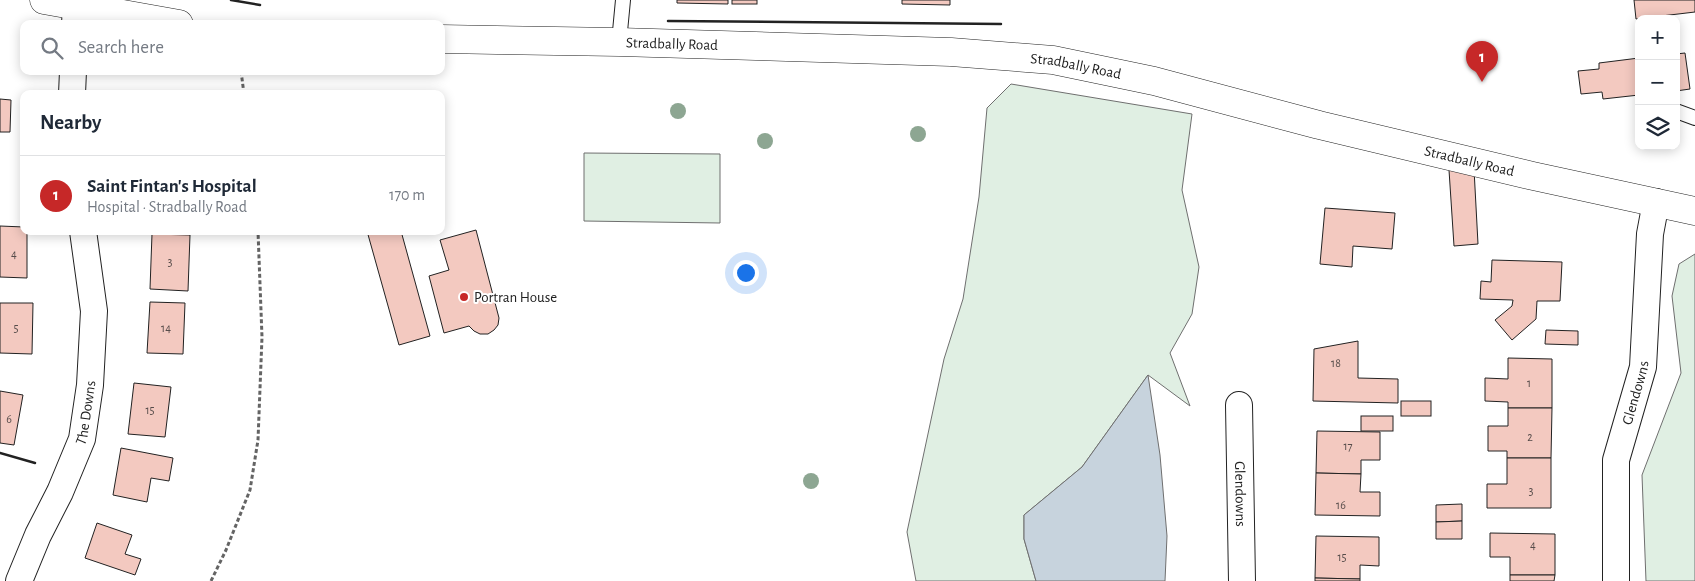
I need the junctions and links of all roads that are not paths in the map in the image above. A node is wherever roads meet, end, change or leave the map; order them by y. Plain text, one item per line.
1 (44, 0) edge
2 (623, 0) edge
3 (75, 15) edge
4 (133, 20) edge
5 (445, 39) edge
6 (619, 42) junction
7 (73, 75) edge
8 (72, 90) edge
9 (1680, 112) edge
10 (1695, 118) edge
11 (1656, 202) junction
12 (1695, 211) edge
13 (85, 235) edge
14 (1239, 405) dead end
15 (19, 581) edge
16 (1242, 581) edge
17 (1616, 581) edge

1 - 3 main road
2 - 6 lane
3 - 4 main road
5 - 6 main road, Stradbally Road
6 - 11 main road, Stradbally Road
7 - 8 street
9 - 10 lane
11 - 12 main road, Stradbally Road
11 - 17 street, Glendowns
13 - 15 street, The Downs
14 - 16 street, Glendowns

